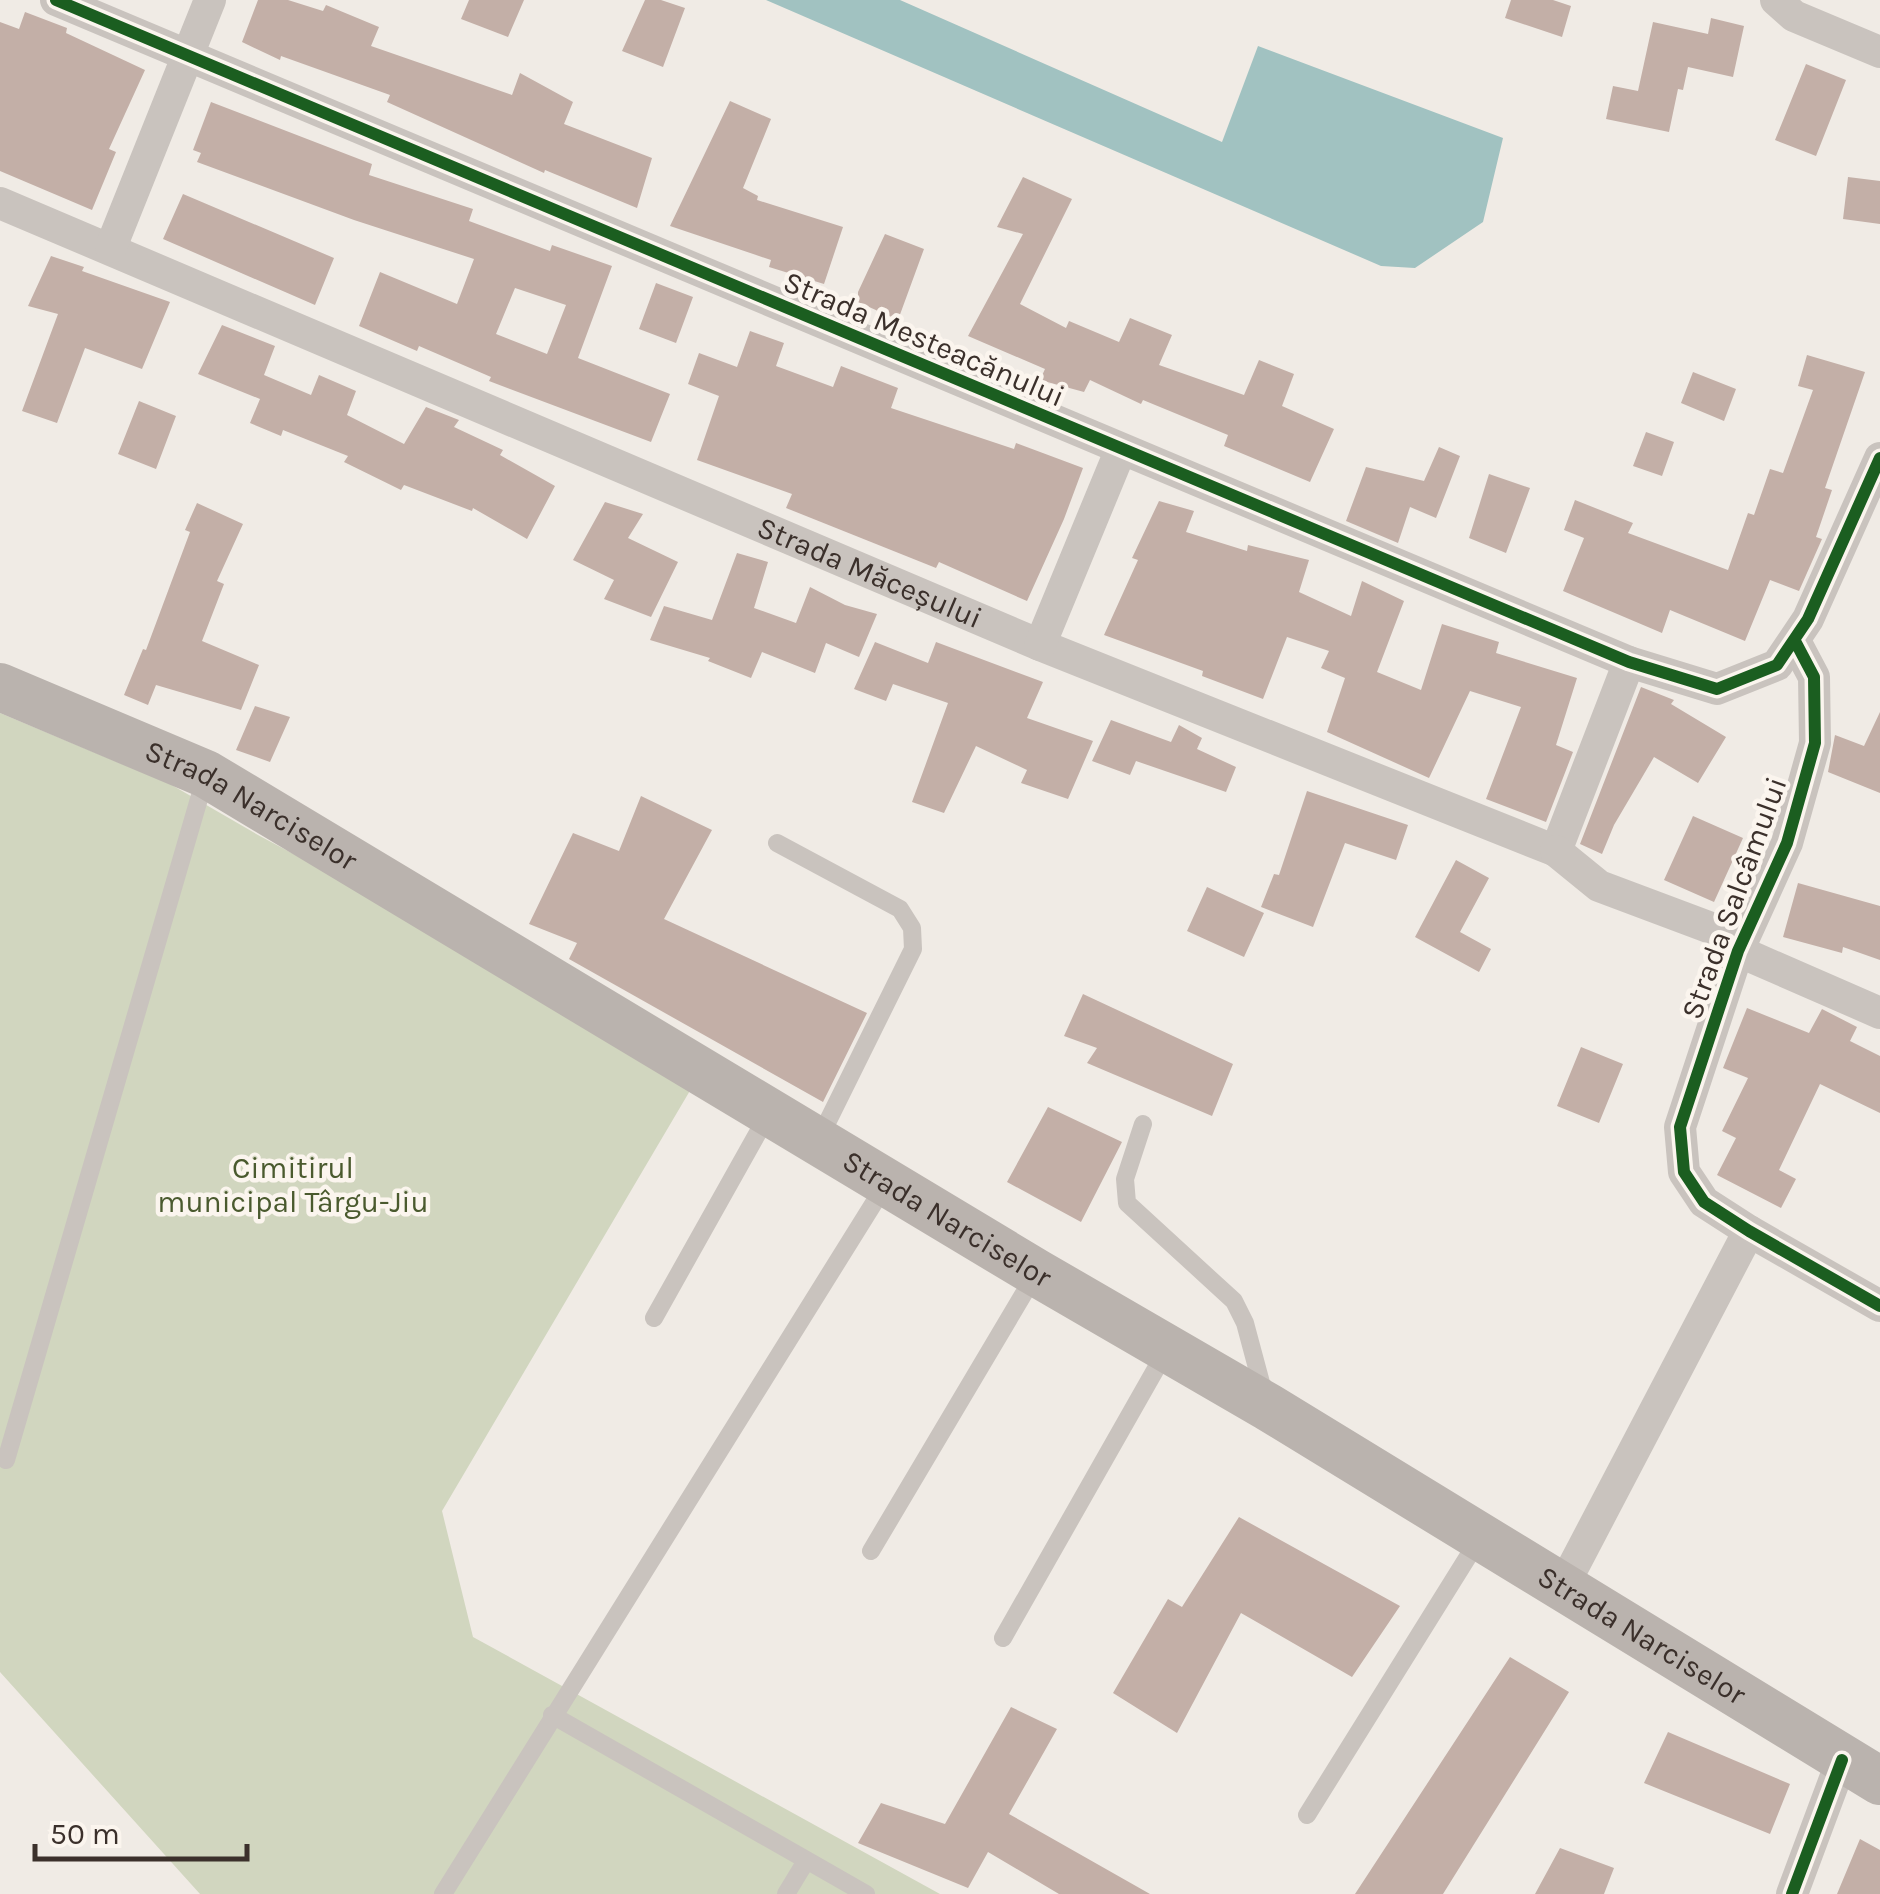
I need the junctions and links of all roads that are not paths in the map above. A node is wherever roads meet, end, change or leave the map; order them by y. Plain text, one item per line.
1 (56, 0) edge
2 (210, 0) edge
3 (1776, 0) edge
4 (1880, 50) edge
5 (188, 54) junction
6 (0, 202) edge
7 (111, 248) junction
8 (1121, 449) junction
9 (1880, 458) edge
10 (1040, 645) junction
11 (1786, 653) junction
12 (1628, 662) junction
13 (0, 687) edge
14 (206, 774) junction
15 (777, 843) dead end
16 (1556, 851) junction
17 (1740, 945) junction
18 (1880, 1013) edge
19 (769, 1112) junction
20 (1142, 1124) dead end
21 (818, 1142) junction
22 (887, 1182) junction
23 (1749, 1232) junction
24 (1036, 1272) junction
25 (1880, 1306) edge
26 (654, 1318) dead end
27 (1167, 1348) junction
28 (1268, 1407) junction
29 (6, 1460) dead end
30 (1480, 1539) junction
31 (871, 1551) dead end
32 (1562, 1588) junction
33 (1003, 1638) dead end
34 (552, 1715) junction
35 (1861, 1771) edge
36 (1307, 1815) dead end
37 (806, 1861) junction
38 (442, 1894) edge
39 (786, 1894) edge
40 (866, 1894) edge
41 (1792, 1894) edge

1 - 5 street, Strada Mesteacănului
2 - 5 street
3 - 4 street
5 - 7 street
5 - 8 street, Strada Mesteacănului
6 - 7 street, Strada Măceșului
7 - 10 street, Strada Măceșului
8 - 10 street
8 - 12 street, Strada Mesteacănului
9 - 11 street
10 - 16 street, Strada Măceșului
11 - 12 street, Strada Mesteacănului
11 - 17 street, Strada Salcâmului
12 - 16 street
13 - 14 main road, Strada Narciselor
14 - 19 main road, Strada Narciselor
14 - 29 lane
15 - 21 lane
16 - 17 street, Strada Măceșului
17 - 18 street, Strada Măceșului
17 - 23 street, Strada Salcâmului
19 - 21 main road, Strada Narciselor
19 - 26 lane
20 - 28 lane
21 - 22 main road, Strada Narciselor
22 - 24 main road, Strada Narciselor
22 - 34 lane
23 - 25 street, Strada Salcâmului
23 - 32 street
24 - 27 main road, Strada Narciselor
24 - 31 lane
27 - 28 main road, Strada Narciselor
27 - 33 lane
28 - 30 main road, Strada Narciselor
30 - 32 main road, Strada Narciselor
30 - 36 lane
32 - 35 main road, Strada Narciselor
34 - 37 lane
34 - 38 lane
35 - 41 street
37 - 39 lane
37 - 40 lane

